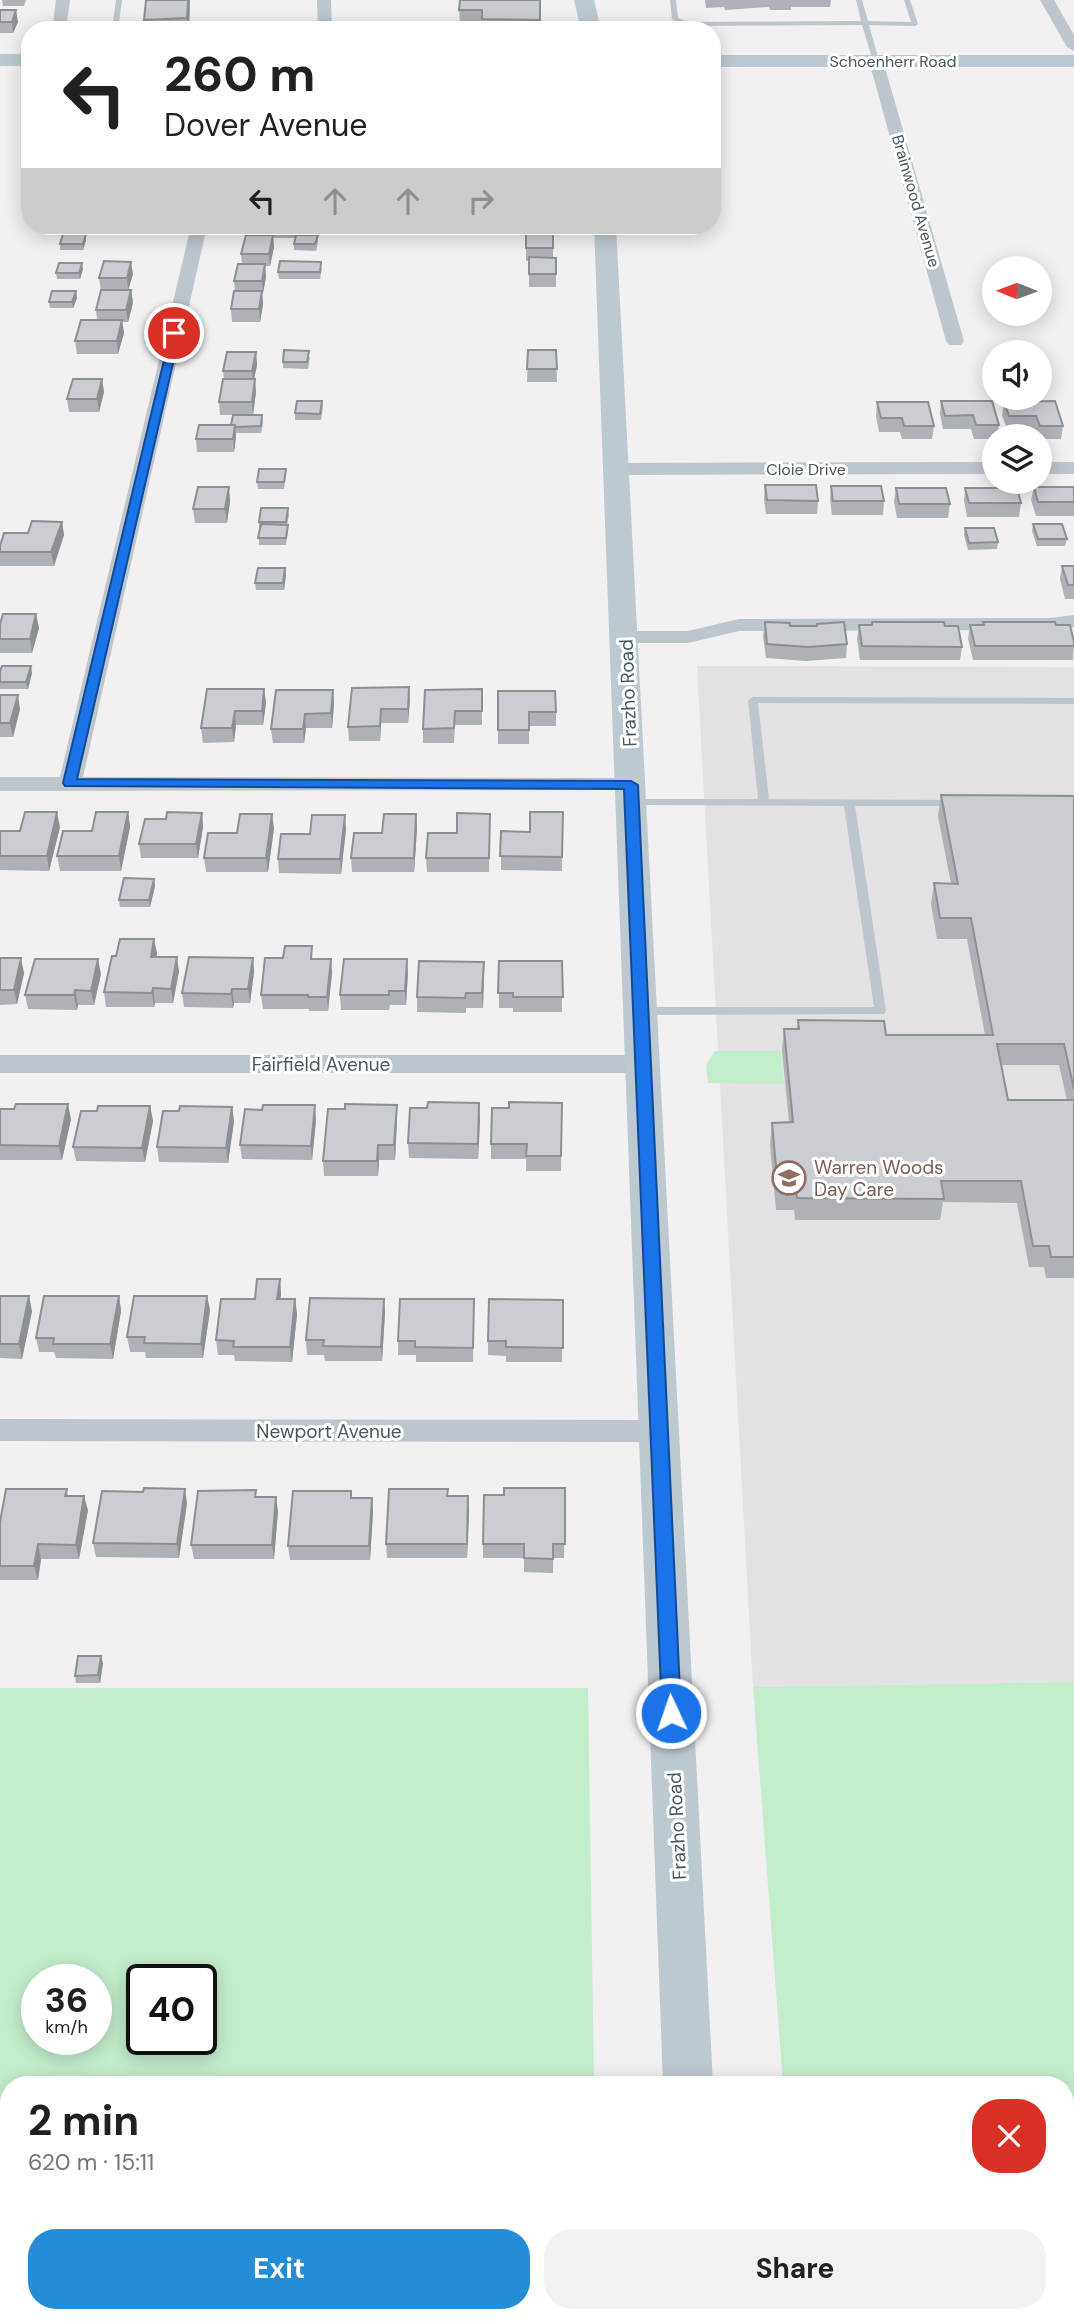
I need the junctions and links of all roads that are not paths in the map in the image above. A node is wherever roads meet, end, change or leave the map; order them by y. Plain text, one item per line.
1 (64, 0) edge
2 (119, 0) edge
3 (324, 0) edge
4 (584, 0) edge
5 (673, 0) edge
6 (859, 0) edge
7 (907, 0) edge
8 (1047, 0) edge
9 (60, 21) edge
10 (116, 21) edge
11 (325, 21) edge
12 (589, 21) edge
13 (680, 21) edge
14 (865, 23) junction
15 (721, 24) edge
16 (1074, 47) edge
17 (0, 60) edge
18 (21, 60) edge
19 (721, 61) edge
20 (876, 61) junction
21 (1074, 61) edge
22 (198, 235) edge
23 (605, 235) edge
24 (955, 341) dead end
25 (982, 468) edge
26 (1052, 468) edge
27 (1074, 468) edge
28 (618, 469) junction
29 (1074, 621) edge
30 (625, 637) junction
31 (1074, 701) edge
32 (70, 783) junction
33 (0, 784) edge
34 (631, 794) junction
35 (764, 803) junction
36 (849, 803) junction
37 (972, 803) edge
38 (640, 1011) junction
39 (0, 1064) edge
40 (642, 1064) junction
41 (0, 1430) edge
42 (658, 1432) junction
43 (688, 2076) edge

1 - 9 street
2 - 10 lane
3 - 11 street
4 - 12 street
5 - 13 lane
6 - 14 lane
7 - 14 lane
8 - 16 street
14 - 15 lane
14 - 20 lane
17 - 18 street
19 - 20 street, Schoenherr Road
20 - 21 street, Schoenherr Road
20 - 24 street, Brainwood Avenue
22 - 32 street
23 - 28 street, Frazho Road
25 - 28 street, Cloie Drive
26 - 27 street
28 - 30 street, Frazho Road
29 - 30 street
30 - 34 street, Frazho Road
31 - 35 lane
32 - 33 street
32 - 34 street
34 - 35 lane
34 - 38 street, Frazho Road
35 - 36 lane
36 - 37 lane
36 - 38 lane
38 - 40 street, Frazho Road
39 - 40 street, Fairfield Avenue
40 - 42 street, Frazho Road
41 - 42 street, Newport Avenue
42 - 43 street, Frazho Road

